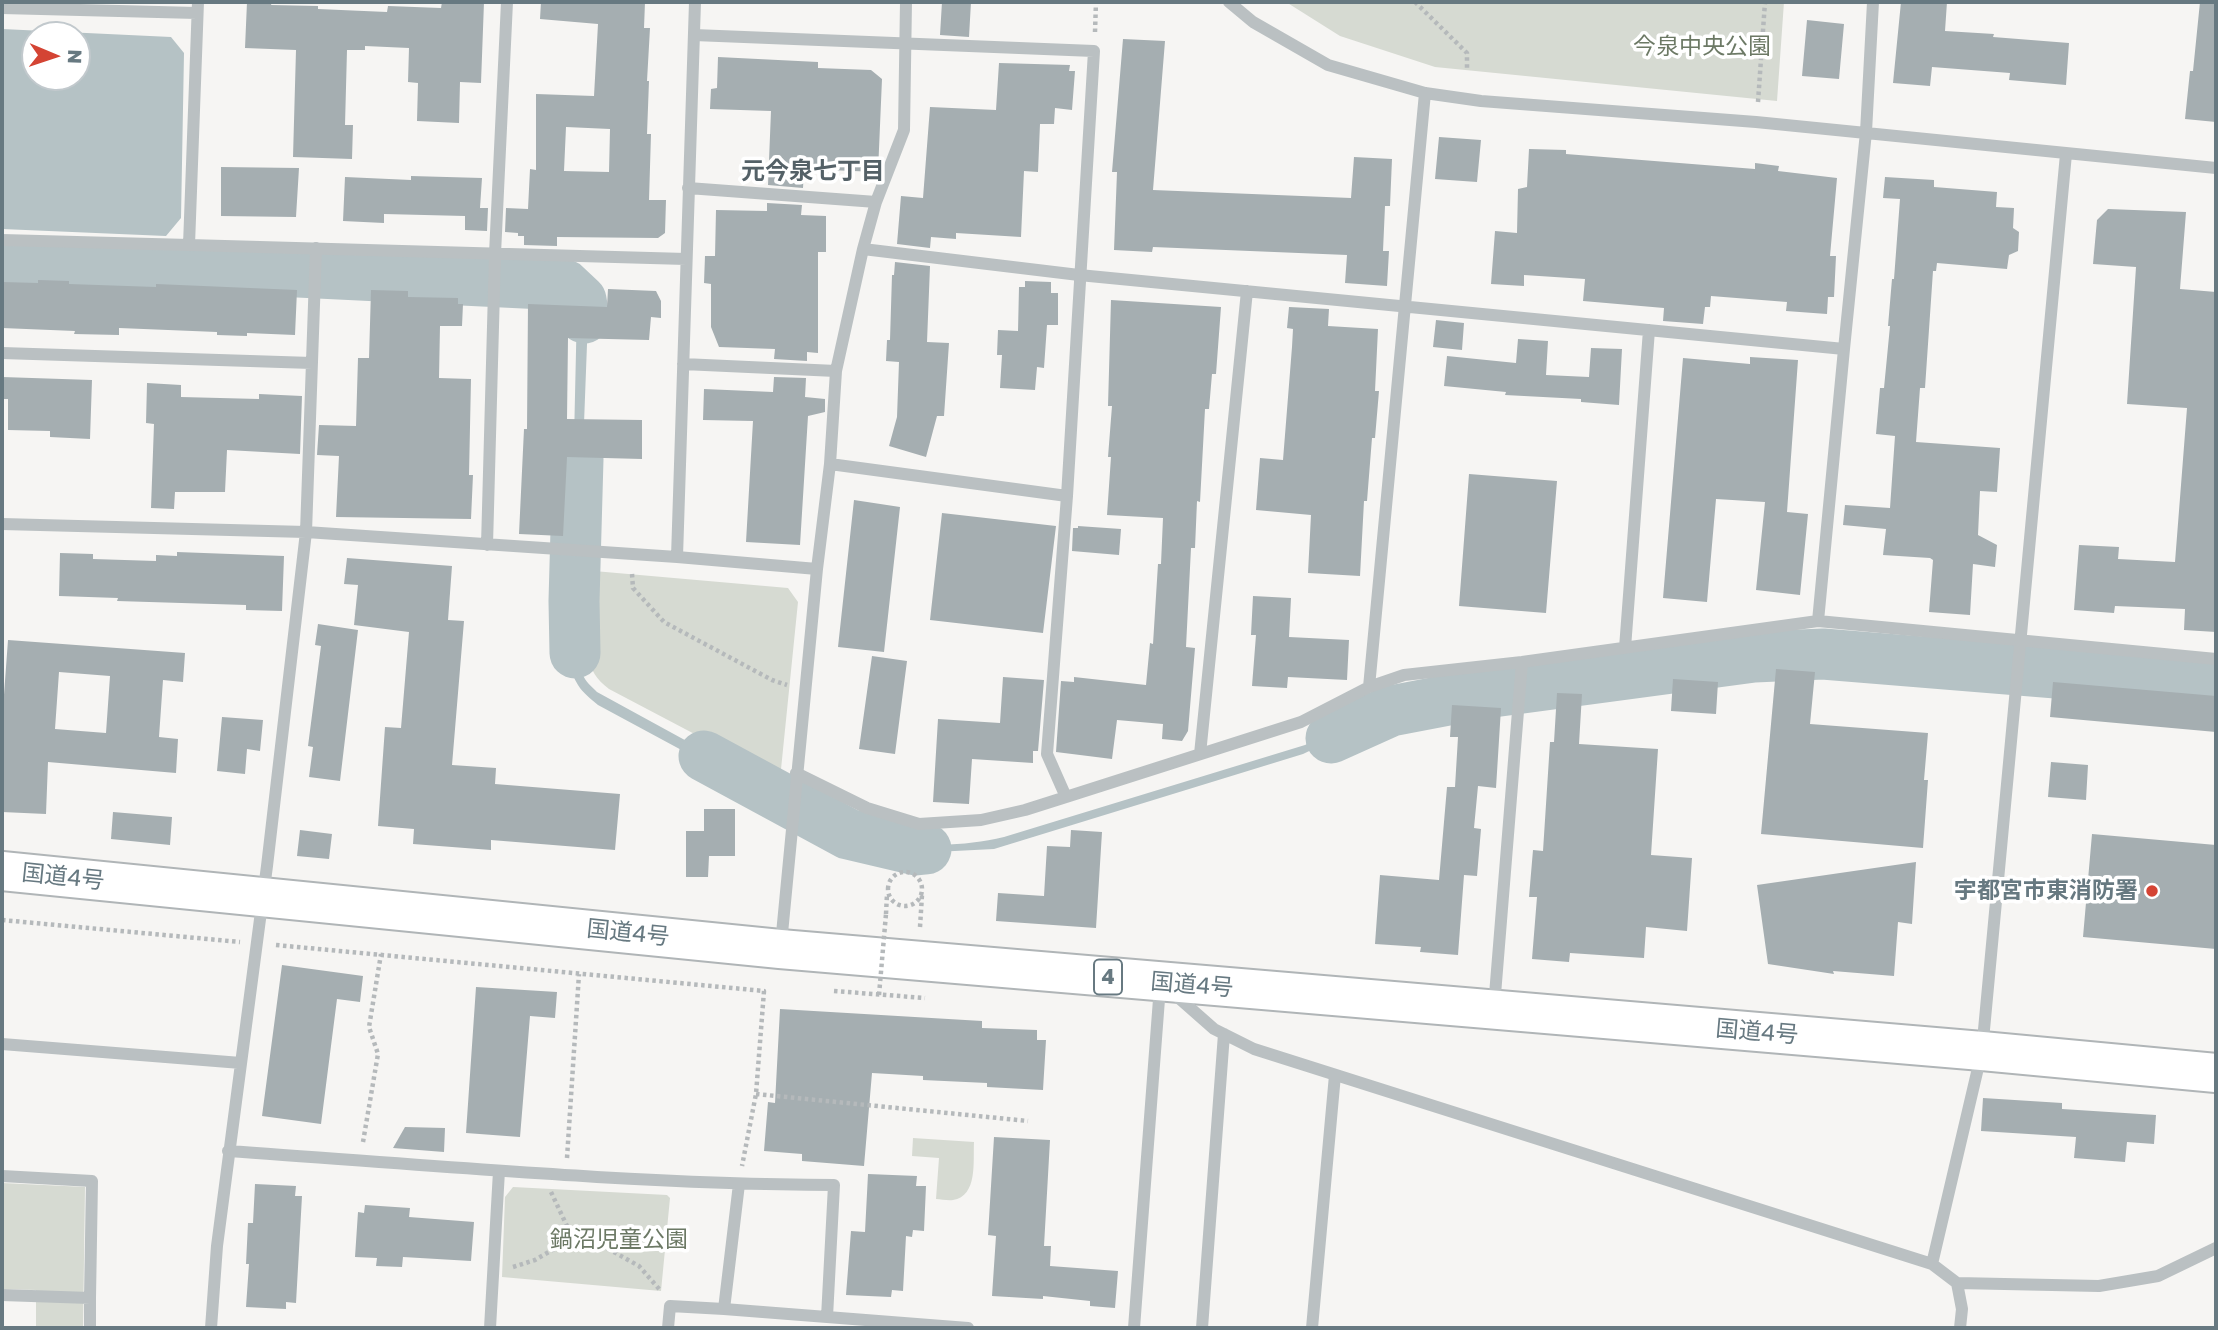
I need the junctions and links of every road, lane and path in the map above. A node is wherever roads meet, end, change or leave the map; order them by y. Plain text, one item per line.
1 (507, 2) edge
2 (695, 2) edge
3 (906, 2) edge
4 (1096, 2) edge
5 (1229, 2) edge
6 (1415, 2) edge
7 (1765, 2) edge
8 (1873, 2) edge
9 (2, 8) edge
10 (197, 8) edge
11 (694, 35) junction
12 (905, 43) junction
13 (1094, 51) junction
14 (1467, 70) dead end
15 (1425, 93) junction
16 (1756, 122) junction
17 (1866, 132) junction
18 (2066, 154) junction
19 (2216, 168) edge
20 (688, 188) junction
21 (876, 202) junction
22 (2, 240) edge
23 (189, 244) junction
24 (316, 248) junction
25 (863, 249) junction
26 (495, 254) junction
27 (686, 258) junction
28 (1079, 275) junction
29 (1247, 291) junction
30 (1405, 306) junction
31 (1649, 330) junction
32 (1844, 349) junction
33 (2, 353) edge
34 (312, 363) junction
35 (683, 364) junction
36 (836, 371) junction
37 (830, 464) junction
38 (1067, 496) junction
39 (2, 524) edge
40 (306, 531) junction
41 (487, 545) junction
42 (632, 554) junction
43 (677, 557) junction
44 (817, 569) junction
45 (1818, 621) junction
46 (2020, 641) junction
47 (1625, 648) junction
48 (2216, 659) edge
49 (1522, 662) junction
50 (805, 686) junction
51 (1369, 687) junction
52 (1200, 754) junction
53 (796, 773) junction
54 (1066, 797) junction
55 (2, 871) edge
56 (922, 890) junction
57 (887, 893) junction
58 (263, 897) junction
59 (2, 920) edge
60 (919, 927) dead end
61 (257, 943) junction
62 (780, 949) junction
63 (381, 954) junction
64 (579, 974) junction
65 (1160, 982) junction
66 (834, 991) dead end
67 (879, 995) junction
68 (925, 998) dead end
69 (1494, 1009) junction
70 (1224, 1034) junction
71 (2, 1044) edge
72 (1982, 1051) junction
73 (241, 1063) junction
74 (2216, 1073) edge
75 (1335, 1075) junction
76 (756, 1094) junction
77 (1028, 1121) dead end
78 (228, 1151) junction
79 (361, 1161) junction
80 (499, 1171) junction
81 (2, 1176) edge
82 (556, 1176) junction
83 (739, 1184) junction
84 (581, 1234) junction
85 (2216, 1248) edge
86 (1932, 1264) junction
87 (494, 1275) junction
88 (1956, 1283) junction
89 (2, 1295) edge
90 (90, 1298) junction
91 (670, 1306) junction
92 (724, 1309) junction
93 (827, 1317) junction
94 (90, 1328) edge
95 (211, 1328) edge
96 (490, 1328) edge
97 (668, 1328) edge
98 (968, 1328) edge
99 (1134, 1328) edge
100 (1202, 1328) edge
101 (1312, 1328) edge
102 (1960, 1328) edge

1 - 26 street
2 - 11 street
3 - 12 street
4 - 13 path
5 - 15 street
6 - 14 path
7 - 16 path
8 - 17 street
9 - 10 street
10 - 23 street
11 - 12 street
11 - 20 street
12 - 13 street
12 - 21 street
13 - 28 street
15 - 16 street
15 - 30 street
16 - 17 street
17 - 18 street
17 - 32 street
18 - 19 street
18 - 46 street
20 - 21 street
20 - 27 street
21 - 25 street
22 - 23 street
23 - 24 street
24 - 26 street
24 - 34 street
25 - 28 street
25 - 36 street
26 - 27 street
26 - 41 street
27 - 35 street
28 - 29 street
28 - 38 street
29 - 30 street
29 - 52 street
30 - 31 street
30 - 51 street
31 - 32 street
31 - 47 street
32 - 45 street
33 - 34 street
34 - 40 street
35 - 36 street
35 - 43 street
36 - 37 street
37 - 38 street
37 - 44 street
38 - 54 street
39 - 40 street
40 - 41 street
40 - 58 street
41 - 42 street
42 - 43 street
42 - 50 path
43 - 44 street
44 - 50 street
45 - 46 street
45 - 47 street
46 - 48 street
46 - 72 street
47 - 49 street
49 - 51 street
49 - 69 street
50 - 53 street
51 - 52 street
52 - 54 street
53 - 54 street
53 - 62 street
55 - 58 highway, 国道4号 / 4
56 - 57 path
56 - 57 path
56 - 60 path
57 - 67 path, bridge
58 - 61 street
58 - 62 highway, 国道4号 / 4
59 - 61 path
61 - 63 path
61 - 73 street
62 - 65 highway, 国道4号 / 4
63 - 64 path
63 - 79 path
64 - 76 path
64 - 82 path
65 - 69 highway, 国道4号 / 4
65 - 70 street
65 - 99 street
66 - 67 path
67 - 68 path
69 - 72 highway, 国道4号 / 4
70 - 75 street
70 - 100 street
71 - 73 street
72 - 74 highway, 国道4号 / 4
72 - 86 street
73 - 78 street
75 - 86 street
75 - 101 street
76 - 77 path
76 - 83 path
78 - 79 street
78 - 95 street
79 - 80 street
80 - 82 street
80 - 87 street
81 - 90 street
82 - 83 street
82 - 84 path
83 - 92 street
83 - 93 street
84 - 87 path
84 - 91 path
85 - 88 street
86 - 88 street
87 - 96 street
88 - 102 street
89 - 90 street
90 - 94 street
91 - 92 street
91 - 97 street
92 - 93 street
93 - 98 street

